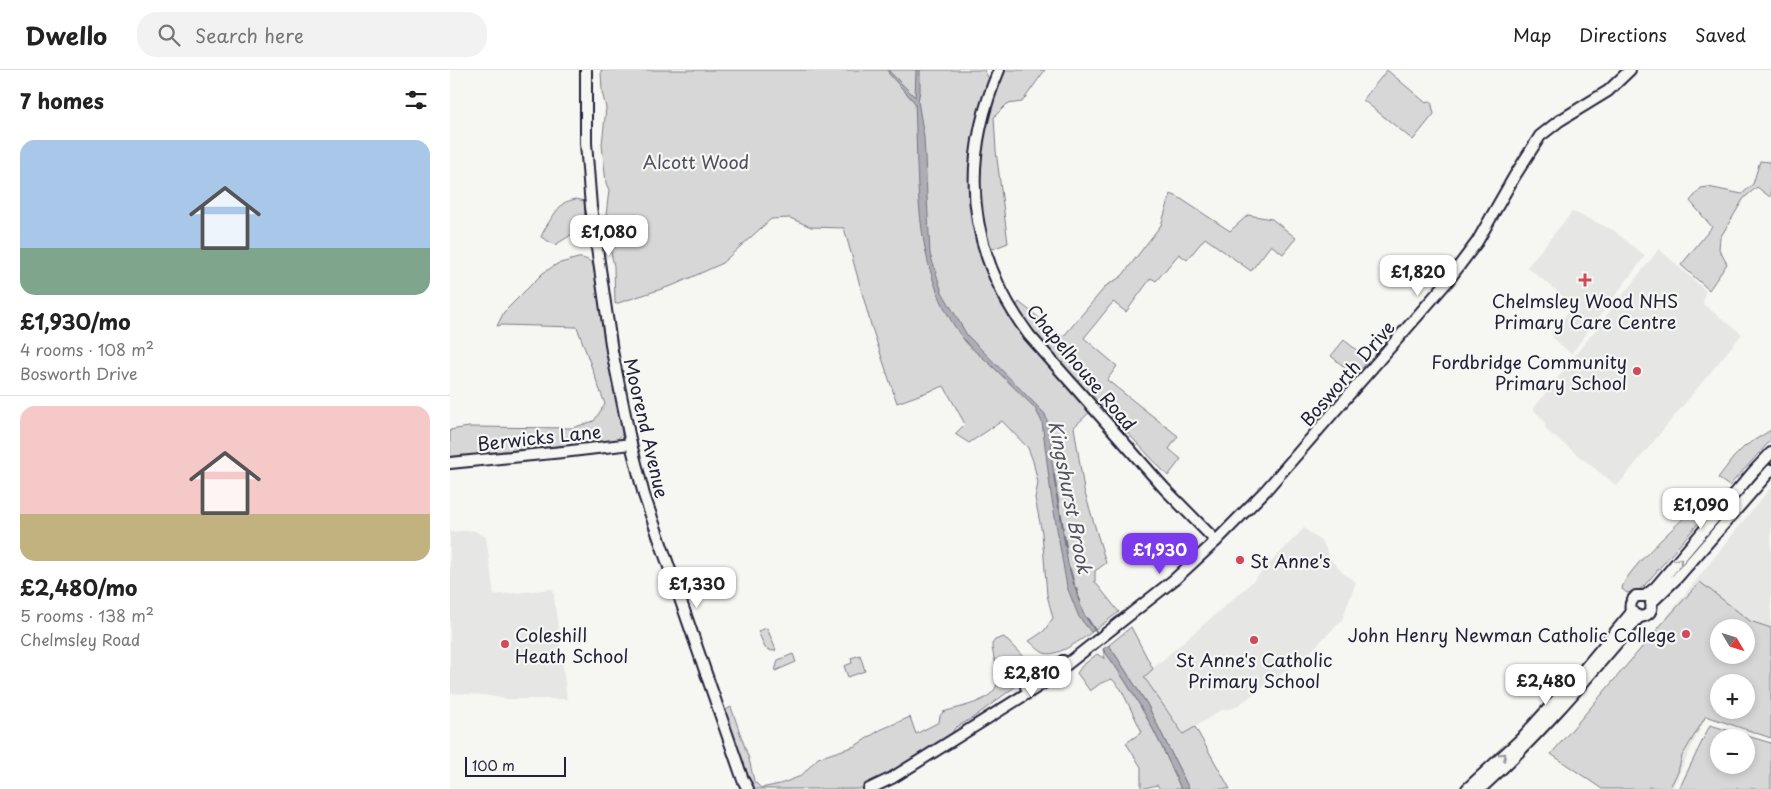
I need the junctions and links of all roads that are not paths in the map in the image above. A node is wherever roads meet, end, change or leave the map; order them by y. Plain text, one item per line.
1 (586, 70) edge
2 (999, 70) edge
3 (1630, 70) edge
4 (631, 444) junction
5 (1771, 453) edge
6 (450, 463) edge
7 (1771, 470) edge
8 (1216, 541) junction
9 (1648, 599) junction
10 (1635, 615) junction
11 (745, 786) edge
12 (869, 789) edge
13 (1467, 789) edge
14 (1480, 789) edge

1 - 4 street, Moorend Avenue
2 - 8 street, Chapelhouse Road
3 - 8 street, Bosworth Drive
4 - 6 street, Berwicks Lane
4 - 11 street, Moorend Avenue
9 -> 5 street
7 - 9 street
8 - 12 street, Bosworth Drive
9 - 10 street
9 - 10 street
13 -> 10 street
10 - 14 street

